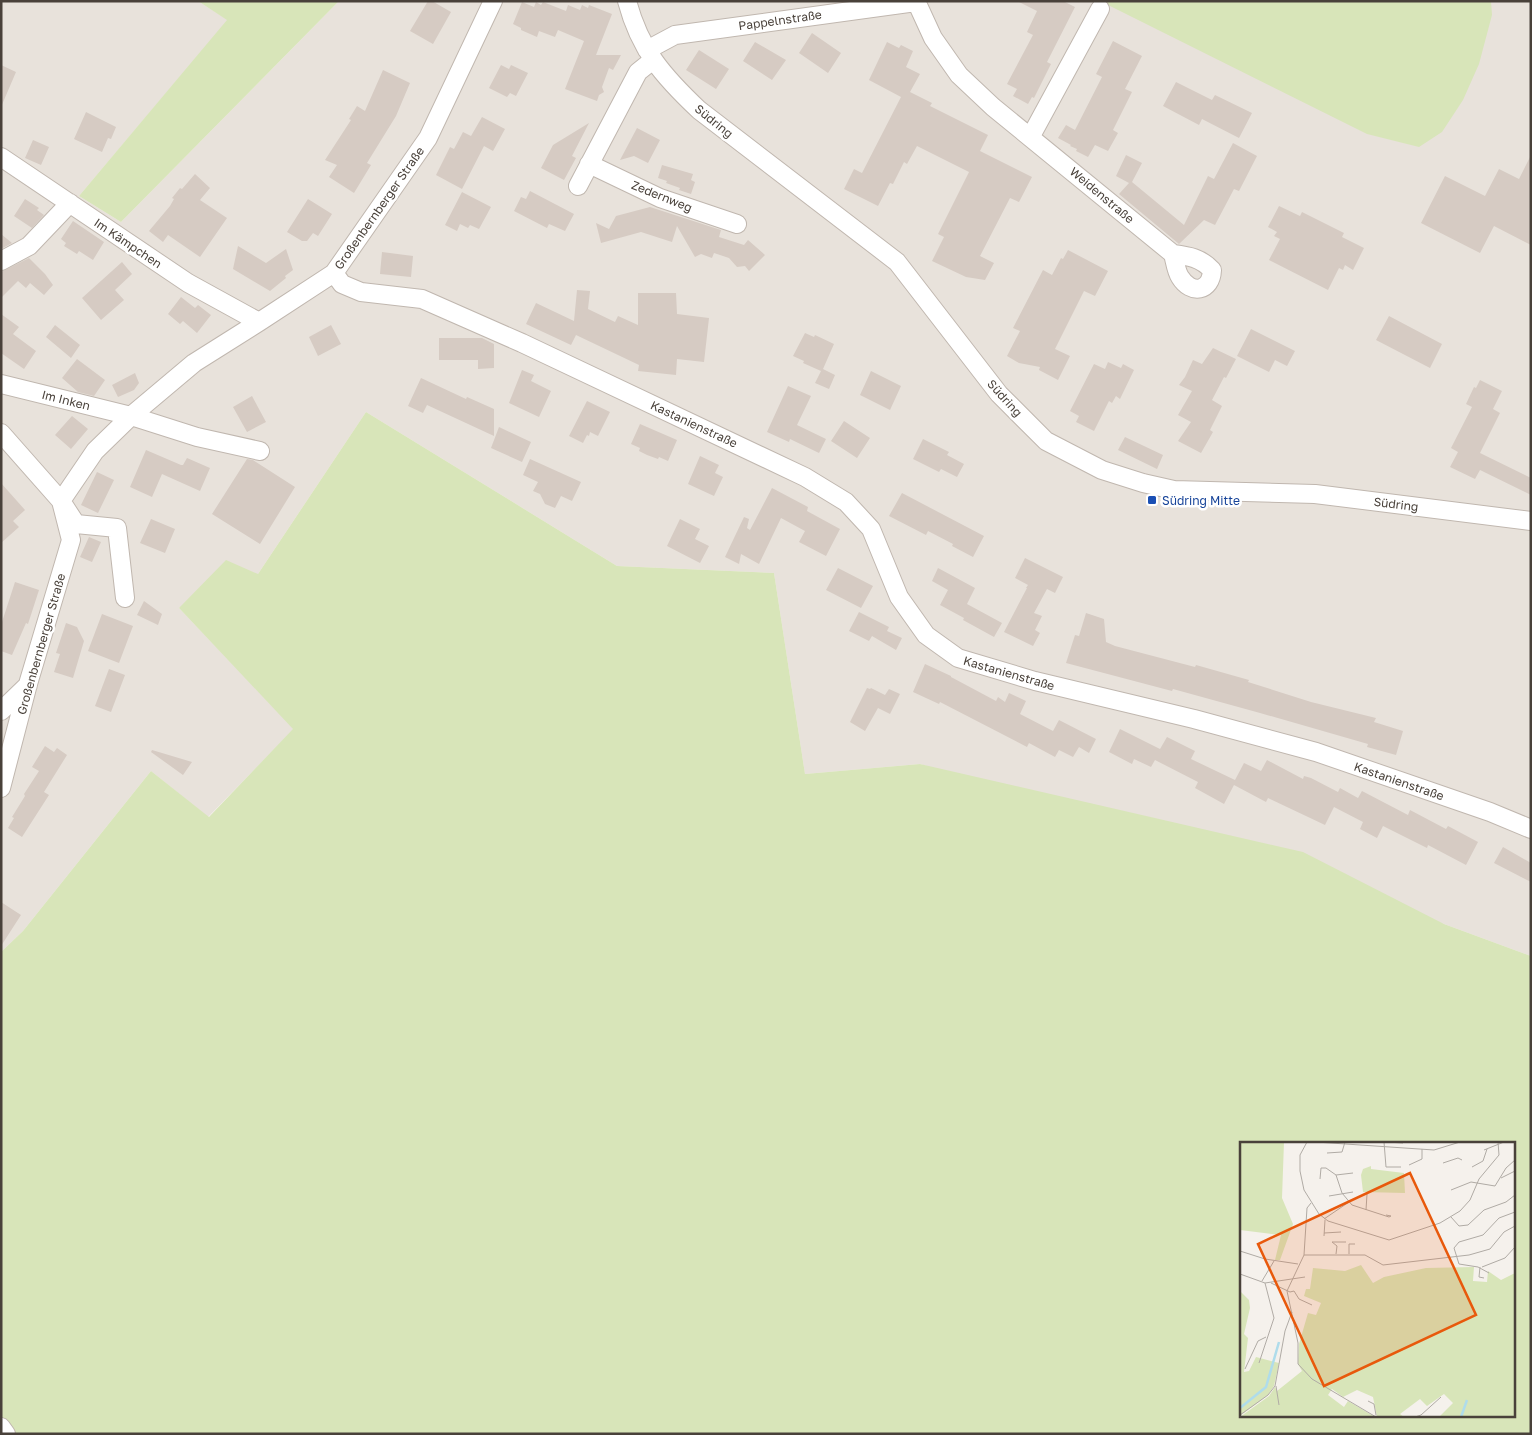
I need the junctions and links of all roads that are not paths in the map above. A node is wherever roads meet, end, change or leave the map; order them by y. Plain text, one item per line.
1 (493, 1) edge
2 (627, 1) edge
3 (916, 1) edge
4 (1100, 9) dead end
5 (650, 55) junction
6 (1031, 136) junction
7 (1, 157) edge
8 (589, 164) junction
9 (578, 186) dead end
10 (70, 203) junction
11 (737, 224) dead end
12 (1173, 254) dead end
13 (1, 261) edge
14 (334, 273) junction
15 (259, 322) junction
16 (1, 384) edge
17 (131, 416) junction
18 (1, 433) edge
19 (260, 452) dead end
20 (61, 501) junction
21 (1531, 521) edge
22 (124, 598) dead end
23 (28, 684) junction
24 (1, 711) edge
25 (1, 788) edge
26 (1531, 829) edge
27 (1, 1427) edge
28 (6, 1434) edge

1 - 14 street, Großenbernberger Straße
2 - 5 street, Südring
3 - 5 street, Pappelnstraße
3 - 6 street, Weidenstraße
4 - 6 street
5 - 8 street
5 - 21 street, Südring
6 - 12 street, Weidenstraße
7 - 10 street, Im Kämpchen
8 - 9 street
8 - 11 street, Zedernweg
10 - 13 street
10 - 15 street, Im Kämpchen
14 - 15 street, Großenbernberger Straße
14 - 26 street, Kastanienstraße
15 - 17 street, Großenbernberger Straße
16 - 17 street, Im Inken
17 - 19 street
17 - 20 street, Großenbernberger Straße
18 - 20 street, Großenbernberger Straße
20 - 22 street, Großenbernberger Straße
20 - 23 street, Großenbernberger Straße
23 - 24 street
23 - 25 street, Großenbernberger Straße
27 - 28 street

